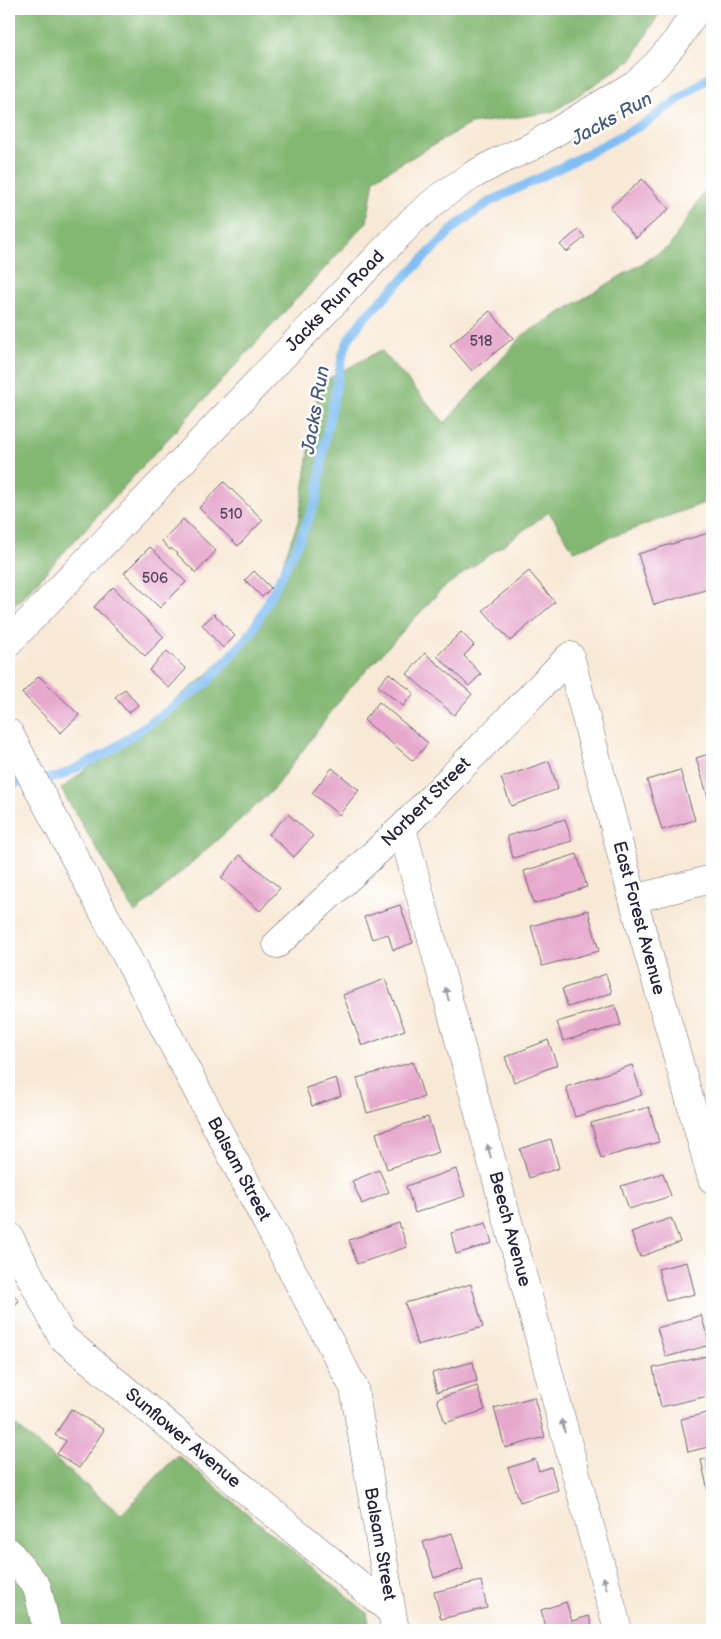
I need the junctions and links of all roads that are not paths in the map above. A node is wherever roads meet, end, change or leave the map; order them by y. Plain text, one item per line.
1 (697, 9) edge
2 (9, 642) edge
3 (570, 656) joint
4 (9, 733) edge
5 (402, 828) junction
6 (712, 879) edge
7 (633, 899) junction
8 (277, 944) dead end
9 (712, 1179) edge
10 (9, 1236) edge
11 (9, 1552) edge
12 (393, 1621) edge
13 (47, 1630) edge
14 (618, 1630) edge

1 - 2 street, Jacks Run Road
3 - 5 street, Norbert Street
3 - 7 street, East Forest Avenue
4 - 12 street, Balsam Street
5 - 8 street, Norbert Street
14 -> 5 street, Beech Avenue
6 - 7 street
7 - 9 street, East Forest Avenue
10 - 12 street, Sunflower Avenue
11 - 13 street

